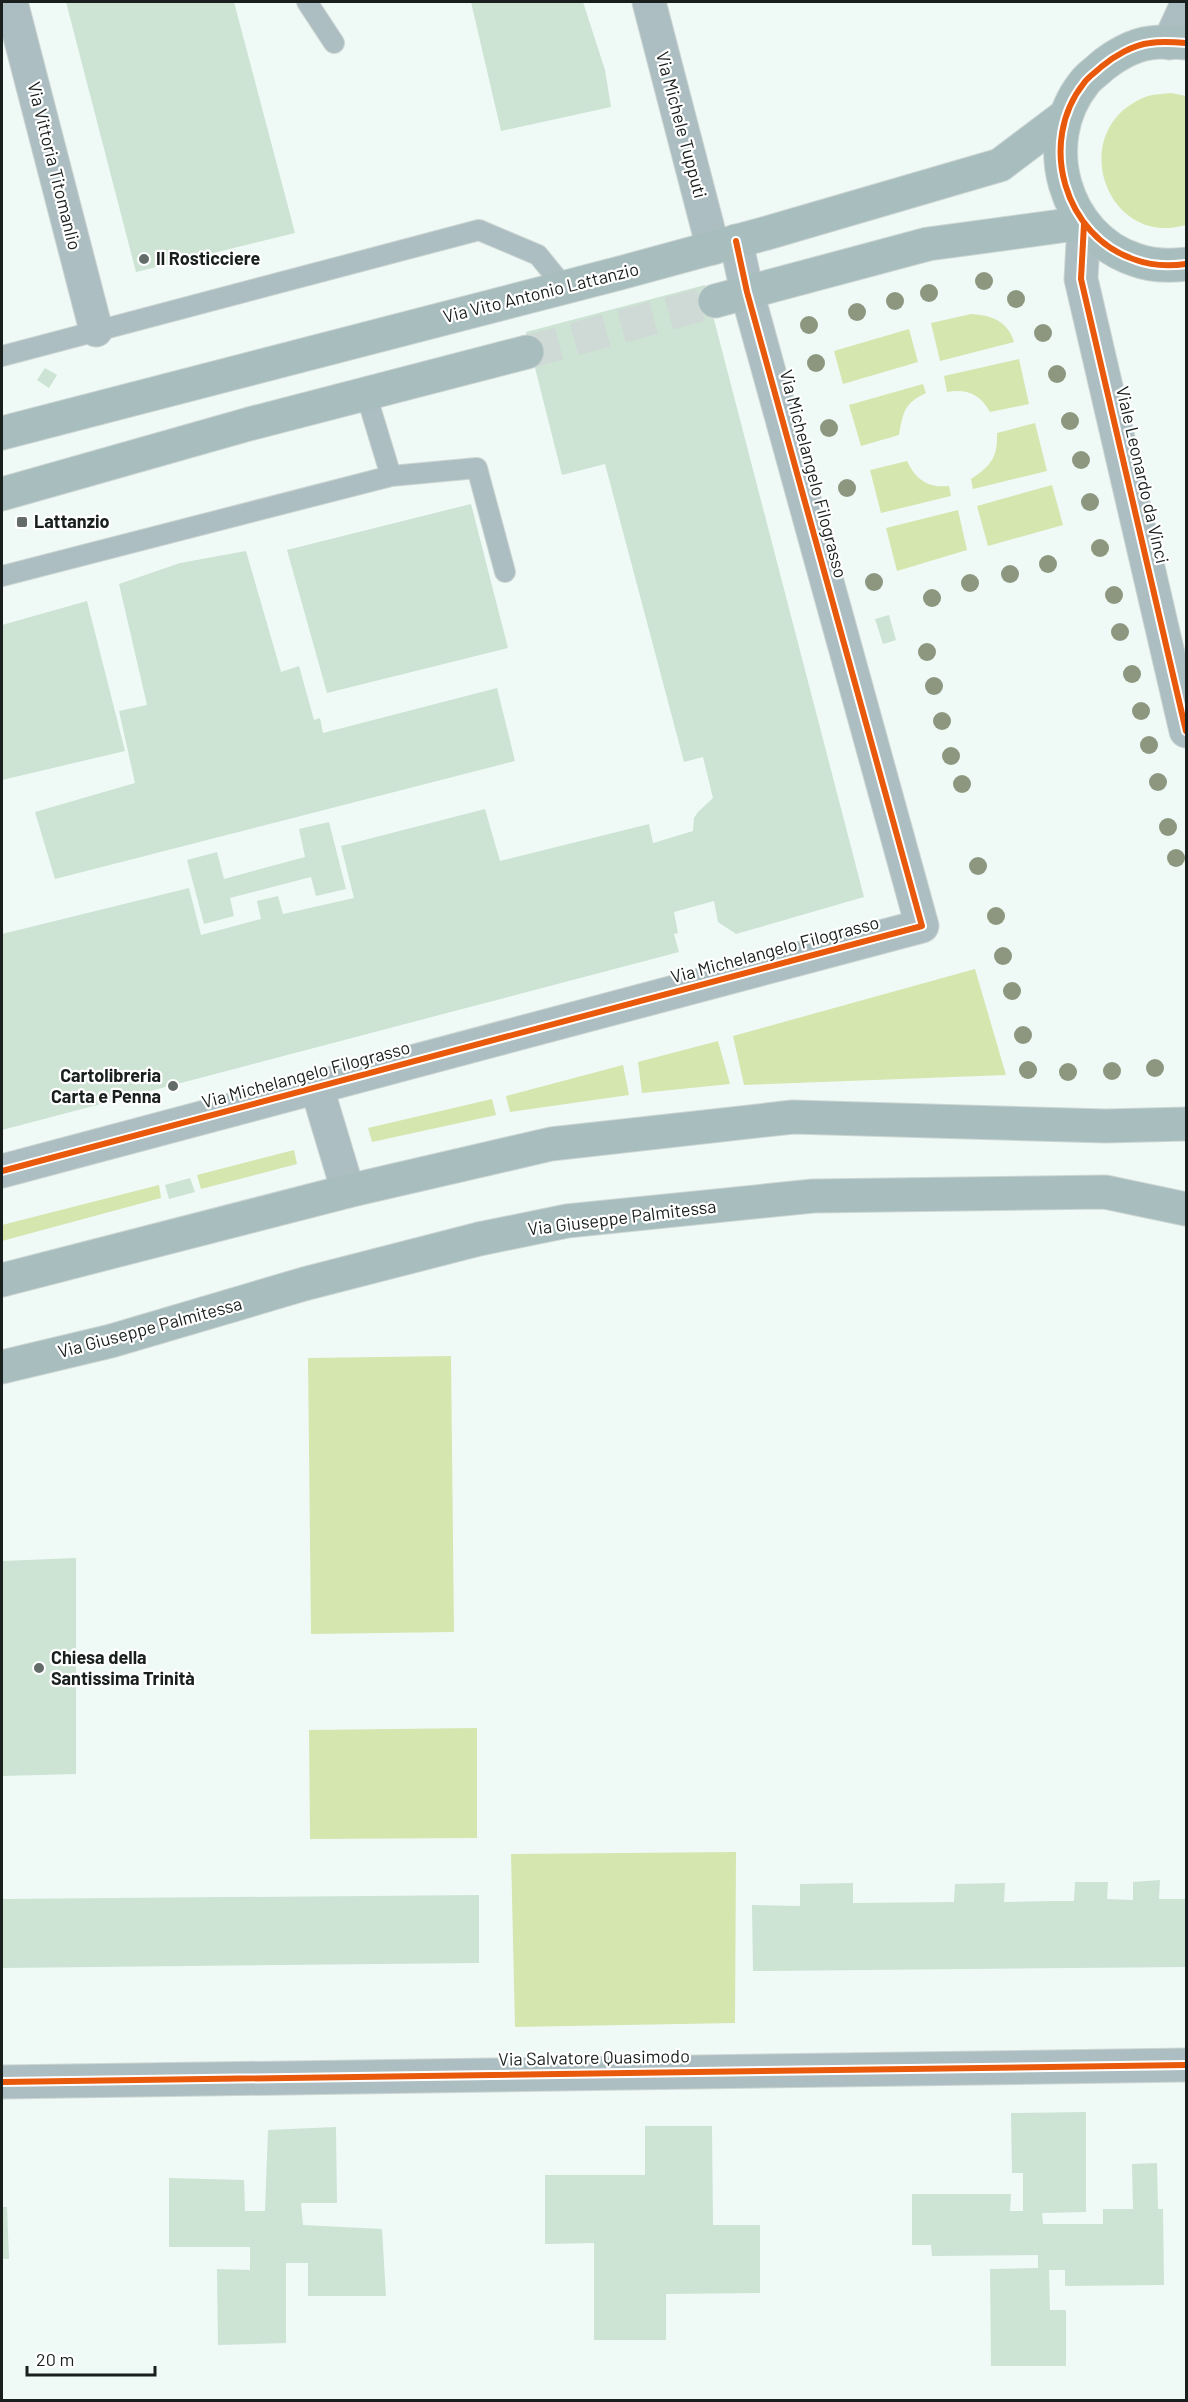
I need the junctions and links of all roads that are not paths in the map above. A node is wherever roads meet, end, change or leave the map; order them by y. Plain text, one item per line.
1 (11, 2) edge
2 (307, 2) edge
3 (649, 2) edge
4 (1186, 6) edge
5 (334, 42) dead end
6 (1178, 43) edge
7 (1065, 116) junction
8 (1083, 223) junction
9 (725, 244) junction
10 (1186, 264) edge
11 (564, 287) junction
12 (747, 292) junction
13 (715, 301) tunnel mouth
14 (96, 330) junction
15 (527, 352) tunnel mouth
16 (2, 356) edge
17 (366, 394) junction
18 (2, 433) edge
19 (391, 476) junction
20 (2, 494) edge
21 (505, 572) dead end
22 (2, 576) edge
23 (1186, 731) edge
24 (317, 1088) junction
25 (1186, 1124) edge
26 (2, 1171) edge
27 (348, 1191) junction
28 (1186, 1209) edge
29 (2, 1280) edge
30 (2, 1367) edge
31 (1186, 2065) edge
32 (2, 2082) edge

1 - 14 street, Via Vittoria Titomanlio
2 - 5 lane
3 - 9 street, Via Michele Tupputi
4 - 6 street
6 - 7 street
7 - 8 street
7 - 9 street, Via Vito Antonio Lattanzio
8 - 10 street
8 - 12 street
8 - 23 street, Viale Leonardo da Vinci
9 - 11 street, Via Vito Antonio Lattanzio
9 - 12 street, Via Michele Tupputi
11 - 14 lane
11 - 18 street, Via Vito Antonio Lattanzio
12 - 13 street
12 - 24 street, Via Michelangelo Filograsso
14 - 16 lane
15 - 17 street
17 - 19 lane
17 - 20 street
19 - 21 lane
19 - 22 lane
24 - 26 street, Via Michelangelo Filograsso
24 - 27 street
25 - 27 street
27 - 29 street
28 - 30 street, Via Giuseppe Palmitessa
31 - 32 street, Via Salvatore Quasimodo

